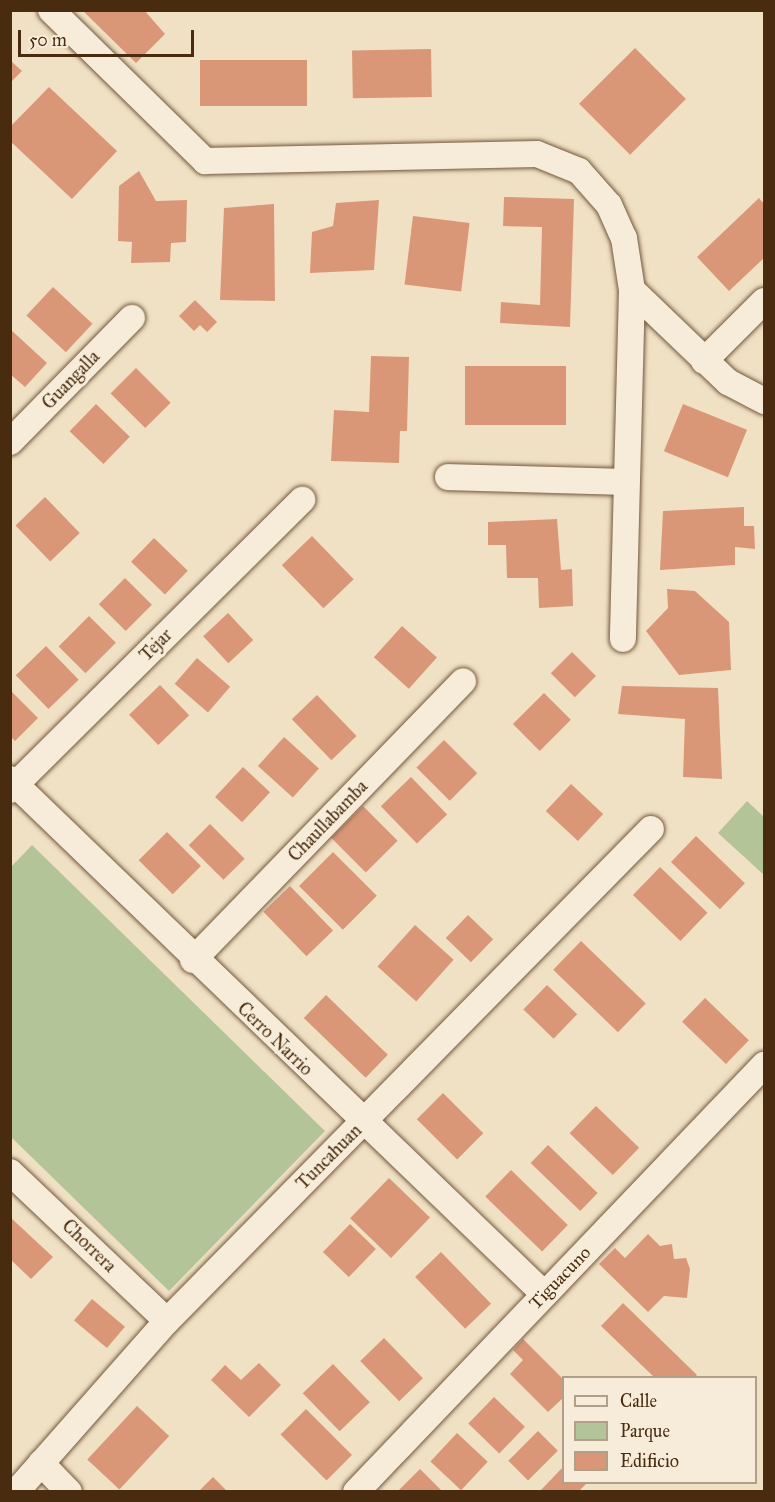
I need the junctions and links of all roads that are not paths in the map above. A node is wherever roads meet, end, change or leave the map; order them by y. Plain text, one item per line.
1 (51, 10) edge
2 (632, 290) junction
3 (765, 301) edge
4 (132, 318) dead end
5 (704, 361) junction
6 (765, 401) edge
7 (10, 442) edge
8 (448, 477) dead end
9 (624, 482) junction
10 (302, 500) dead end
11 (623, 639) dead end
12 (463, 681) dead end
13 (12, 784) edge
14 (651, 830) dead end
15 (193, 960) junction
16 (765, 1065) edge
17 (363, 1122) junction
18 (10, 1172) edge
19 (544, 1294) junction
20 (166, 1321) junction
21 (41, 1463) junction
22 (16, 1491) edge
23 (69, 1491) edge
24 (356, 1491) edge

1 - 2 street
2 - 5 street
2 - 9 street
3 - 5 street
4 - 7 street, Guangalla
5 - 6 street
8 - 9 street
9 - 11 street
10 - 13 street, Tejar
12 - 15 street, Chaullabamba
13 - 15 street, Cerro Narrio
14 - 17 street, Tuncahuan
15 - 17 street, Cerro Narrio
16 - 19 street, Tiguacuno
17 - 19 street, Cerro Narrio
17 - 20 street, Tuncahuan
18 - 20 street, Chorrera
19 - 24 street, Tiguacuno
20 - 21 street, Tuncahuan
21 - 22 street, Tuncahuan
21 - 23 street

